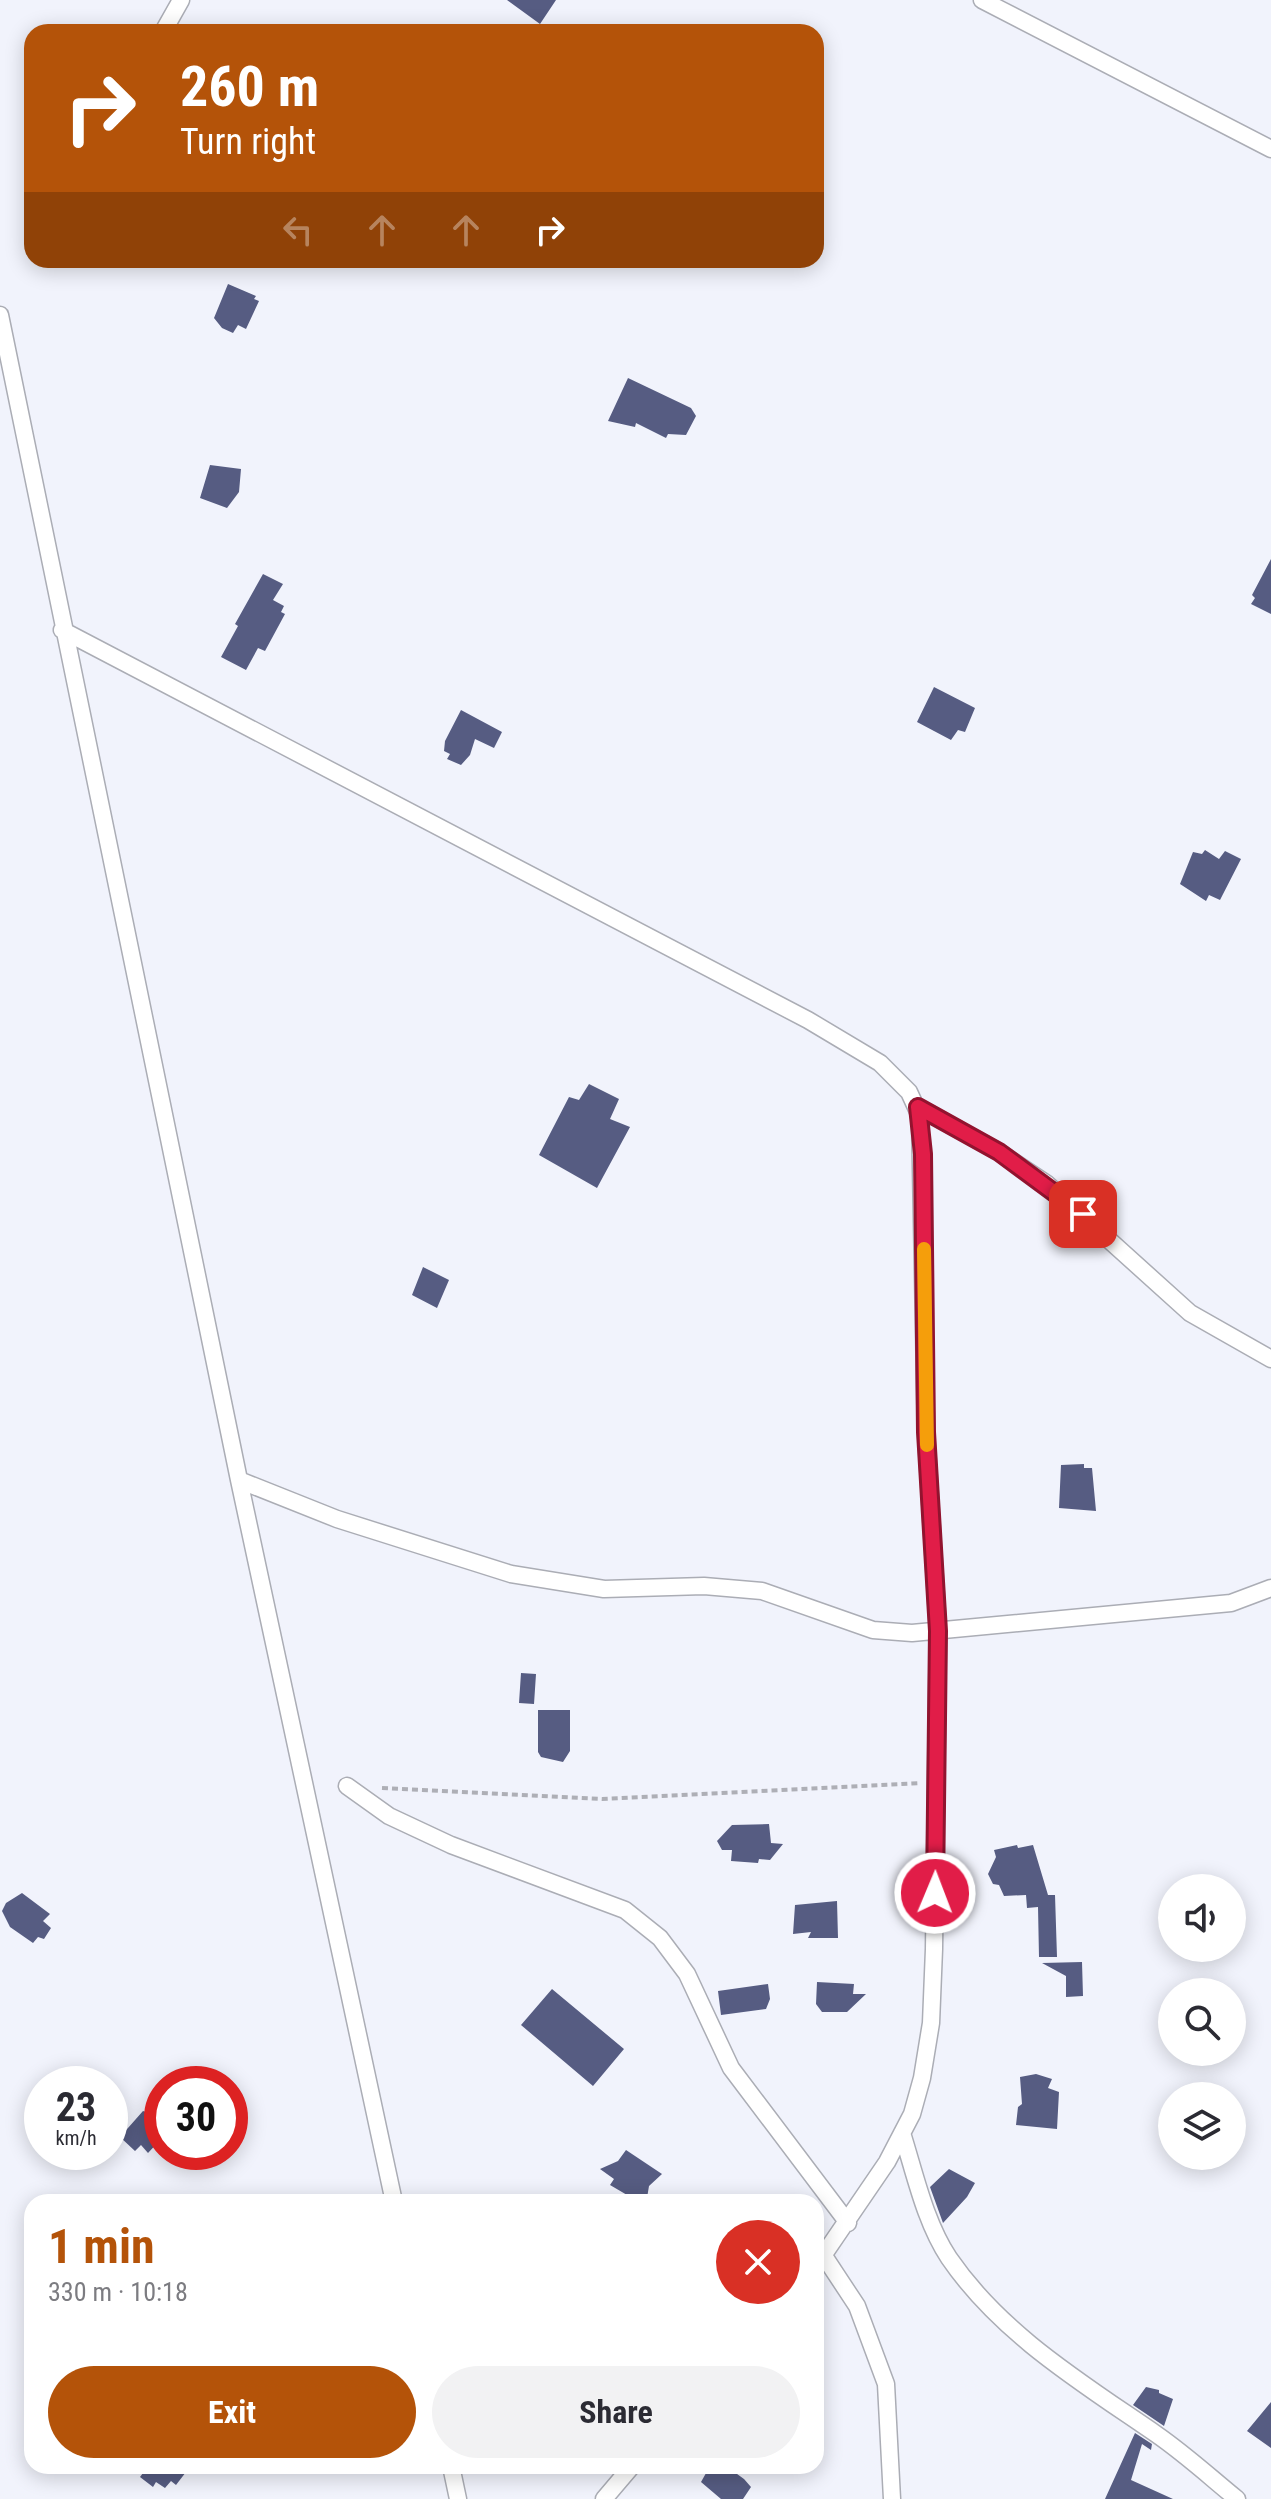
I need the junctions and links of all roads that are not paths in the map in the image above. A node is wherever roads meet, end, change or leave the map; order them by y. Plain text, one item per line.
1 (181, 0) edge
2 (982, 0) edge
3 (168, 24) edge
4 (1271, 149) edge
5 (0, 315) edge
6 (62, 630) junction
7 (918, 1107) junction
8 (1271, 1359) edge
9 (239, 1480) junction
10 (1271, 1588) edge
11 (938, 1631) junction
12 (347, 1786) dead end
13 (902, 2133) junction
14 (392, 2194) edge
15 (848, 2223) junction
16 (824, 2256) edge
17 (824, 2266) edge
18 (453, 2474) edge
19 (625, 2474) edge
20 (458, 2499) edge
21 (604, 2499) edge
22 (892, 2499) edge
23 (1237, 2499) edge

1 - 3 street
2 - 4 street
5 - 6 street
6 - 7 street
6 - 9 street
7 - 8 street
7 - 11 street
9 - 11 street
9 - 14 street
10 - 11 street
11 - 13 street
12 - 15 street
13 - 15 street
13 - 23 street
15 - 16 street
17 - 22 street
18 - 20 street
19 - 21 street

